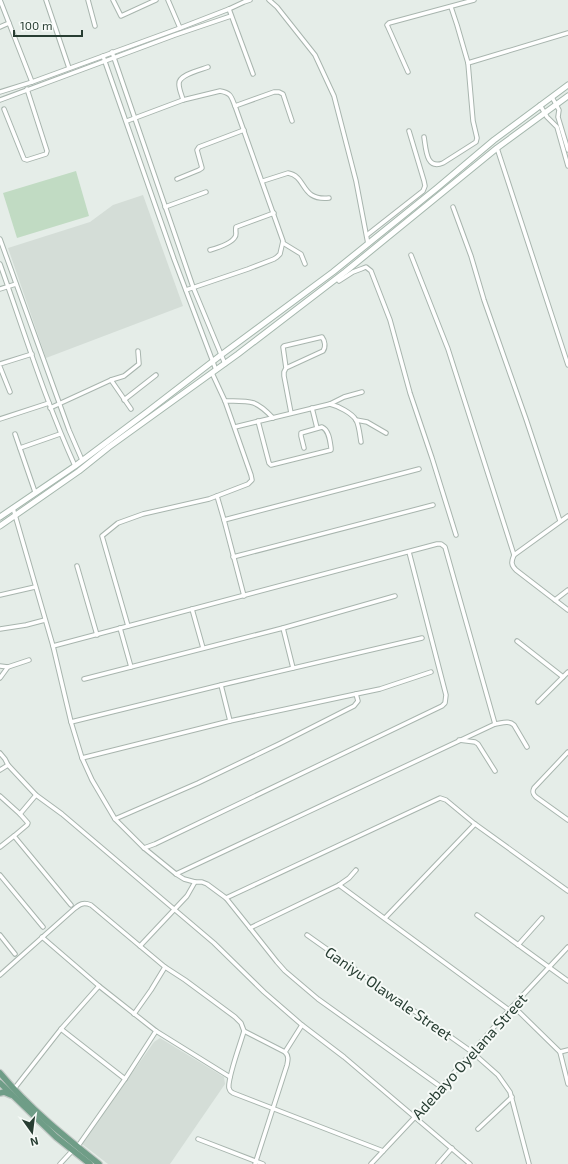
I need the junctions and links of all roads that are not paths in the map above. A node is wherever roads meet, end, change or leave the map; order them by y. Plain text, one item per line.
1 (0, 0) edge
2 (46, 0) edge
3 (88, 0) edge
4 (113, 0) edge
5 (156, 0) edge
6 (168, 0) edge
7 (250, 0) edge
8 (269, 0) edge
9 (474, 0) edge
10 (244, 1) edge
11 (451, 6) junction
12 (229, 10) junction
13 (231, 16) junction
14 (9, 23) junction
15 (95, 26) dead end
16 (0, 27) edge
17 (180, 28) junction
18 (568, 33) edge
19 (112, 52) junction
20 (103, 56) junction
21 (114, 58) junction
22 (105, 61) junction
23 (468, 63) junction
24 (208, 67) dead end
25 (69, 68) junction
26 (408, 72) dead end
27 (253, 74) dead end
28 (32, 82) junction
29 (25, 84) junction
30 (568, 85) edge
31 (27, 90) junction
32 (0, 92) edge
33 (568, 96) edge
34 (552, 97) junction
35 (0, 100) edge
36 (183, 100) junction
37 (540, 105) junction
38 (557, 105) junction
39 (235, 106) junction
40 (4, 109) dead end
41 (544, 113) junction
42 (134, 119) junction
43 (127, 121) junction
44 (292, 121) dead end
45 (244, 130) junction
46 (409, 131) dead end
47 (424, 138) dead end
48 (497, 148) junction
49 (568, 150) edge
50 (568, 165) edge
51 (178, 179) dead end
52 (263, 181) junction
53 (206, 192) dead end
54 (329, 198) dead end
55 (453, 206) dead end
56 (165, 207) junction
57 (274, 213) junction
58 (367, 235) junction
59 (0, 239) edge
60 (283, 243) junction
61 (368, 244) junction
62 (210, 250) dead end
63 (411, 255) dead end
64 (0, 264) edge
65 (305, 264) dead end
66 (337, 278) junction
67 (16, 284) junction
68 (8, 286) junction
69 (193, 287) junction
70 (0, 289) edge
71 (186, 290) junction
72 (138, 351) dead end
73 (32, 354) junction
74 (221, 355) junction
75 (212, 361) junction
76 (225, 364) junction
77 (0, 365) edge
78 (568, 365) edge
79 (286, 368) junction
80 (214, 371) junction
81 (156, 375) dead end
82 (111, 380) junction
83 (10, 392) dead end
84 (362, 392) dead end
85 (124, 400) junction
86 (225, 401) junction
87 (59, 404) junction
88 (330, 404) junction
89 (50, 405) junction
90 (312, 408) junction
91 (131, 409) dead end
92 (292, 413) junction
93 (273, 418) junction
94 (0, 419) edge
95 (356, 420) junction
96 (258, 422) junction
97 (235, 427) junction
98 (316, 428) junction
99 (386, 433) dead end
100 (15, 434) dead end
101 (60, 434) junction
102 (362, 442) dead end
103 (20, 448) junction
104 (304, 448) dead end
105 (82, 460) junction
106 (75, 466) junction
107 (419, 469) dead end
108 (35, 492) junction
109 (217, 496) junction
110 (434, 504) dead end
111 (13, 508) junction
112 (15, 515) junction
113 (568, 516) edge
114 (0, 517) edge
115 (224, 520) junction
116 (560, 521) junction
117 (0, 526) edge
118 (456, 535) dead end
119 (409, 552) junction
120 (514, 555) junction
121 (233, 557) junction
122 (77, 566) dead end
123 (35, 587) junction
124 (568, 590) edge
125 (0, 595) edge
126 (244, 596) junction
127 (395, 596) dead end
128 (555, 600) junction
129 (192, 610) junction
130 (568, 610) edge
131 (45, 620) junction
132 (128, 626) junction
133 (120, 628) junction
134 (283, 628) junction
135 (0, 629) edge
136 (97, 635) junction
137 (422, 638) dead end
138 (517, 641) dead end
139 (53, 646) junction
140 (203, 648) junction
141 (29, 660) dead end
142 (0, 666) edge
143 (8, 667) junction
144 (131, 667) junction
145 (294, 668) junction
146 (431, 672) dead end
147 (568, 672) edge
148 (563, 677) junction
149 (0, 678) edge
150 (84, 679) dead end
151 (221, 685) junction
152 (356, 694) junction
153 (538, 702) dead end
154 (230, 721) junction
155 (71, 722) junction
156 (495, 724) junction
157 (459, 740) junction
158 (527, 747) dead end
159 (568, 752) edge
160 (0, 754) edge
161 (82, 758) junction
162 (8, 765) junction
163 (0, 770) edge
164 (495, 771) dead end
165 (36, 795) junction
166 (0, 796) edge
167 (20, 814) junction
168 (115, 819) junction
169 (568, 820) edge
170 (475, 824) junction
171 (14, 836) junction
172 (0, 839) edge
173 (5, 842) junction
174 (0, 847) edge
175 (144, 848) junction
176 (356, 870) dead end
177 (176, 874) junction
178 (0, 875) edge
179 (195, 882) junction
180 (338, 885) junction
181 (568, 891) edge
182 (226, 898) junction
183 (71, 905) dead end
184 (175, 910) junction
185 (477, 915) dead end
186 (385, 918) junction
187 (542, 918) dead end
188 (43, 927) dead end
189 (250, 928) junction
190 (0, 935) edge
191 (307, 935) dead end
192 (42, 937) junction
193 (518, 945) junction
194 (140, 946) junction
195 (568, 947) edge
196 (15, 954) dead end
197 (165, 967) junction
198 (550, 967) junction
199 (0, 975) edge
200 (568, 981) edge
201 (99, 986) junction
202 (513, 1006) junction
203 (509, 1010) junction
204 (134, 1014) junction
205 (302, 1025) junction
206 (62, 1029) junction
207 (156, 1031) junction
208 (244, 1031) junction
209 (568, 1050) edge
210 (285, 1052) junction
211 (472, 1052) junction
212 (560, 1052) junction
213 (0, 1073) edge
214 (230, 1077) junction
215 (125, 1079) junction
216 (0, 1083) edge
217 (568, 1084) edge
218 (440, 1087) junction
219 (14, 1089) junction
220 (0, 1092) edge
221 (14, 1096) junction
222 (512, 1097) junction
223 (273, 1108) junction
224 (415, 1117) junction
225 (478, 1129) dead end
226 (198, 1140) dead end
227 (75, 1148) junction
228 (452, 1148) junction
229 (383, 1151) junction
230 (256, 1163) edge
231 (60, 1164) edge
232 (90, 1164) edge
233 (99, 1164) edge
234 (263, 1164) edge
235 (371, 1164) edge
236 (438, 1164) edge
237 (470, 1164) edge
238 (530, 1164) edge

1 - 14 street
2 - 25 street
3 - 15 street
4 - 5 street
6 - 17 street
7 - 10 street
8 - 58 street
9 - 11 street
10 - 12 street
11 - 23 street
11 - 26 street
12 - 13 street
12 - 17 street
13 - 21 street
13 - 27 street
14 - 16 street
14 - 28 street
17 - 19 street
18 - 23 street
19 - 20 street
19 - 21 street
20 - 22 street
20 - 25 street
21 - 22 street
21 - 42 street
22 - 31 street
22 - 43 street
23 - 47 street
24 - 36 street
25 - 28 street
28 - 29 street
29 - 31 street
29 - 32 street
30 - 34 main road
31 - 35 street
31 - 40 street
33 - 38 main road
34 - 37 main road
34 - 38 street
36 - 39 street
36 - 42 street
37 - 41 street
37 - 61 main road
38 - 41 main road
38 - 49 street
39 - 44 street
39 - 45 street
41 - 48 main road
41 - 50 street
42 - 43 street
42 - 56 street
43 - 71 street
45 - 51 street
45 - 52 street
46 - 58 street
48 - 66 main road
48 - 78 street
52 - 54 street
52 - 57 street
53 - 56 street
55 - 116 street
56 - 69 street
57 - 60 street
57 - 62 street
58 - 61 street
59 - 67 street
60 - 65 street
60 - 69 street
61 - 74 main road
63 - 120 street
64 - 68 street
66 - 76 main road
66 - 118 street
67 - 68 street
67 - 87 street
68 - 70 street
68 - 73 street
69 - 71 street
69 - 74 street
71 - 75 street
72 - 82 street
73 - 77 street
73 - 89 street
74 - 75 main road
74 - 76 street
75 - 80 street
75 - 105 main road
76 - 80 main road
77 - 83 street
79 - 79 street
79 - 92 street
80 - 86 street
80 - 112 main road
81 - 85 street
82 - 85 street
82 - 87 street
84 - 88 street
85 - 91 street
86 - 93 street
86 - 97 street
87 - 89 street
87 - 105 street
88 - 90 street
88 - 95 street
89 - 94 street
89 - 101 street
90 - 92 street
90 - 98 street
92 - 93 street
93 - 96 street
95 - 99 street
95 - 102 street
96 - 97 street
96 - 98 street
97 - 109 street
98 - 104 street
100 - 103 street
101 - 103 street
101 - 106 street
103 - 108 street
105 - 106 main road
106 - 108 main road
107 - 115 street
108 - 111 main road
109 - 115 street
109 - 132 street
110 - 121 street
111 - 112 street
111 - 114 main road
112 - 117 main road
112 - 123 street
113 - 116 street
115 - 121 street
116 - 120 street
119 - 126 street
119 - 156 street
119 - 175 street
120 - 128 street
121 - 126 street
122 - 136 street
123 - 125 street
123 - 131 street
124 - 128 street
126 - 129 street
127 - 134 street
128 - 130 street
129 - 132 street
129 - 140 street
131 - 135 street
131 - 139 street
132 - 133 street
133 - 136 street
133 - 144 street
134 - 140 street
134 - 145 street
136 - 139 street
137 - 145 street
138 - 148 street
139 - 155 street
140 - 144 street
141 - 143 street
142 - 143 street
143 - 149 street
144 - 150 street
145 - 151 street
146 - 152 street
147 - 148 street
148 - 153 street
151 - 154 street
151 - 155 street
152 - 154 street
152 - 168 street
154 - 161 street
155 - 161 street
156 - 157 street
156 - 158 street
157 - 164 street
157 - 177 street
159 - 169 street
160 - 162 street
161 - 168 street
162 - 163 street
162 - 165 street
165 - 167 street
165 - 184 street
166 - 167 street
167 - 171 street
168 - 175 street
170 - 181 street
170 - 182 street
170 - 186 street
171 - 173 street
171 - 183 street
172 - 173 street
173 - 174 street
175 - 177 street
176 - 180 street
177 - 179 street
178 - 188 street
179 - 182 street
179 - 184 street
180 - 186 street
180 - 189 street
182 - 189 street
184 - 194 street
184 - 205 street
185 - 193 street
186 - 203 street
187 - 193 street
189 - 218 street
190 - 196 street
191 - 211 street, Ganiyu Olawale Street
192 - 194 street
192 - 199 street
192 - 201 street
193 - 198 street
194 - 197 street
195 - 198 street, Adebayo Oyelana Street
197 - 204 street
197 - 208 street
198 - 200 street
198 - 202 street, Adebayo Oyelana Street
201 - 204 street
201 - 206 street
202 - 203 street, Adebayo Oyelana Street
202 - 212 street
203 - 211 street, Adebayo Oyelana Street
204 - 207 street
205 - 210 street
205 - 224 street
206 - 215 street
206 - 219 street
207 - 214 street
207 - 215 street
208 - 210 street
208 - 214 street
209 - 212 street
210 - 223 street
211 - 218 street, Adebayo Oyelana Street
211 - 222 street, Ganiyu Olawale Street
212 - 217 street
213 - 219 main road
214 - 223 street
215 - 227 street
216 - 221 main road
218 - 224 street, Adebayo Oyelana Street
219 - 227 main road
220 - 221 main road
221 - 227 main road
222 - 225 street
222 - 238 street, Ganiyu Olawale Street
223 - 229 street
223 - 230 street
224 - 228 street
224 - 229 street, Adebayo Oyelana Street
226 - 230 street
227 - 231 street
227 - 232 main road
227 - 233 main road
228 - 236 street
228 - 237 street
229 - 235 street, Adebayo Oyelana Street
230 - 234 street

